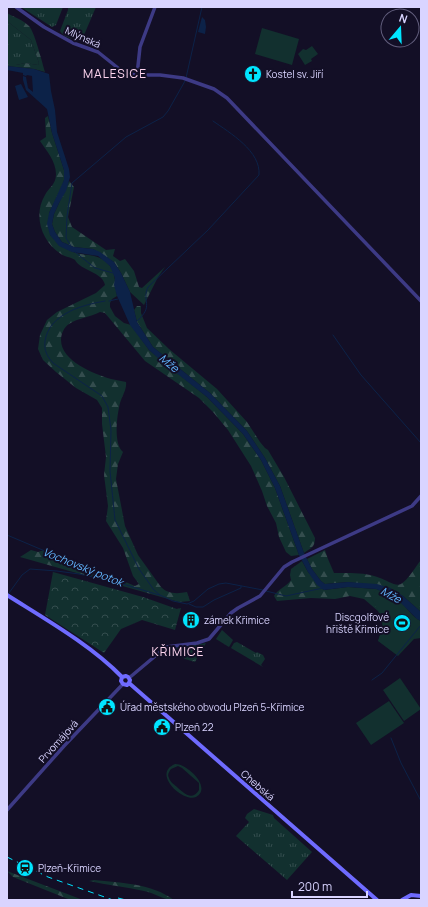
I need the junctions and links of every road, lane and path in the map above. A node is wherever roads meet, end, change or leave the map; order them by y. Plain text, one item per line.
1 (16, 7) edge
2 (155, 7) edge
3 (137, 75) junction
4 (421, 301) edge
5 (421, 496) edge
6 (7, 595) edge
7 (122, 677) junction
8 (129, 678) junction
9 (129, 683) junction
10 (123, 684) junction
11 (7, 810) edge
12 (421, 896) edge
13 (377, 900) edge
14 (402, 900) edge

1 - 3 street, Mlýnská
2 - 3 street
3 - 4 street, Mlýnská
5 - 8 street
6 - 7 main road
7 - 8 main road
7 - 10 main road
8 - 9 main road
9 - 10 main road
9 - 13 main road, Chebská
10 - 11 street, Prvomájová
12 - 14 main road

